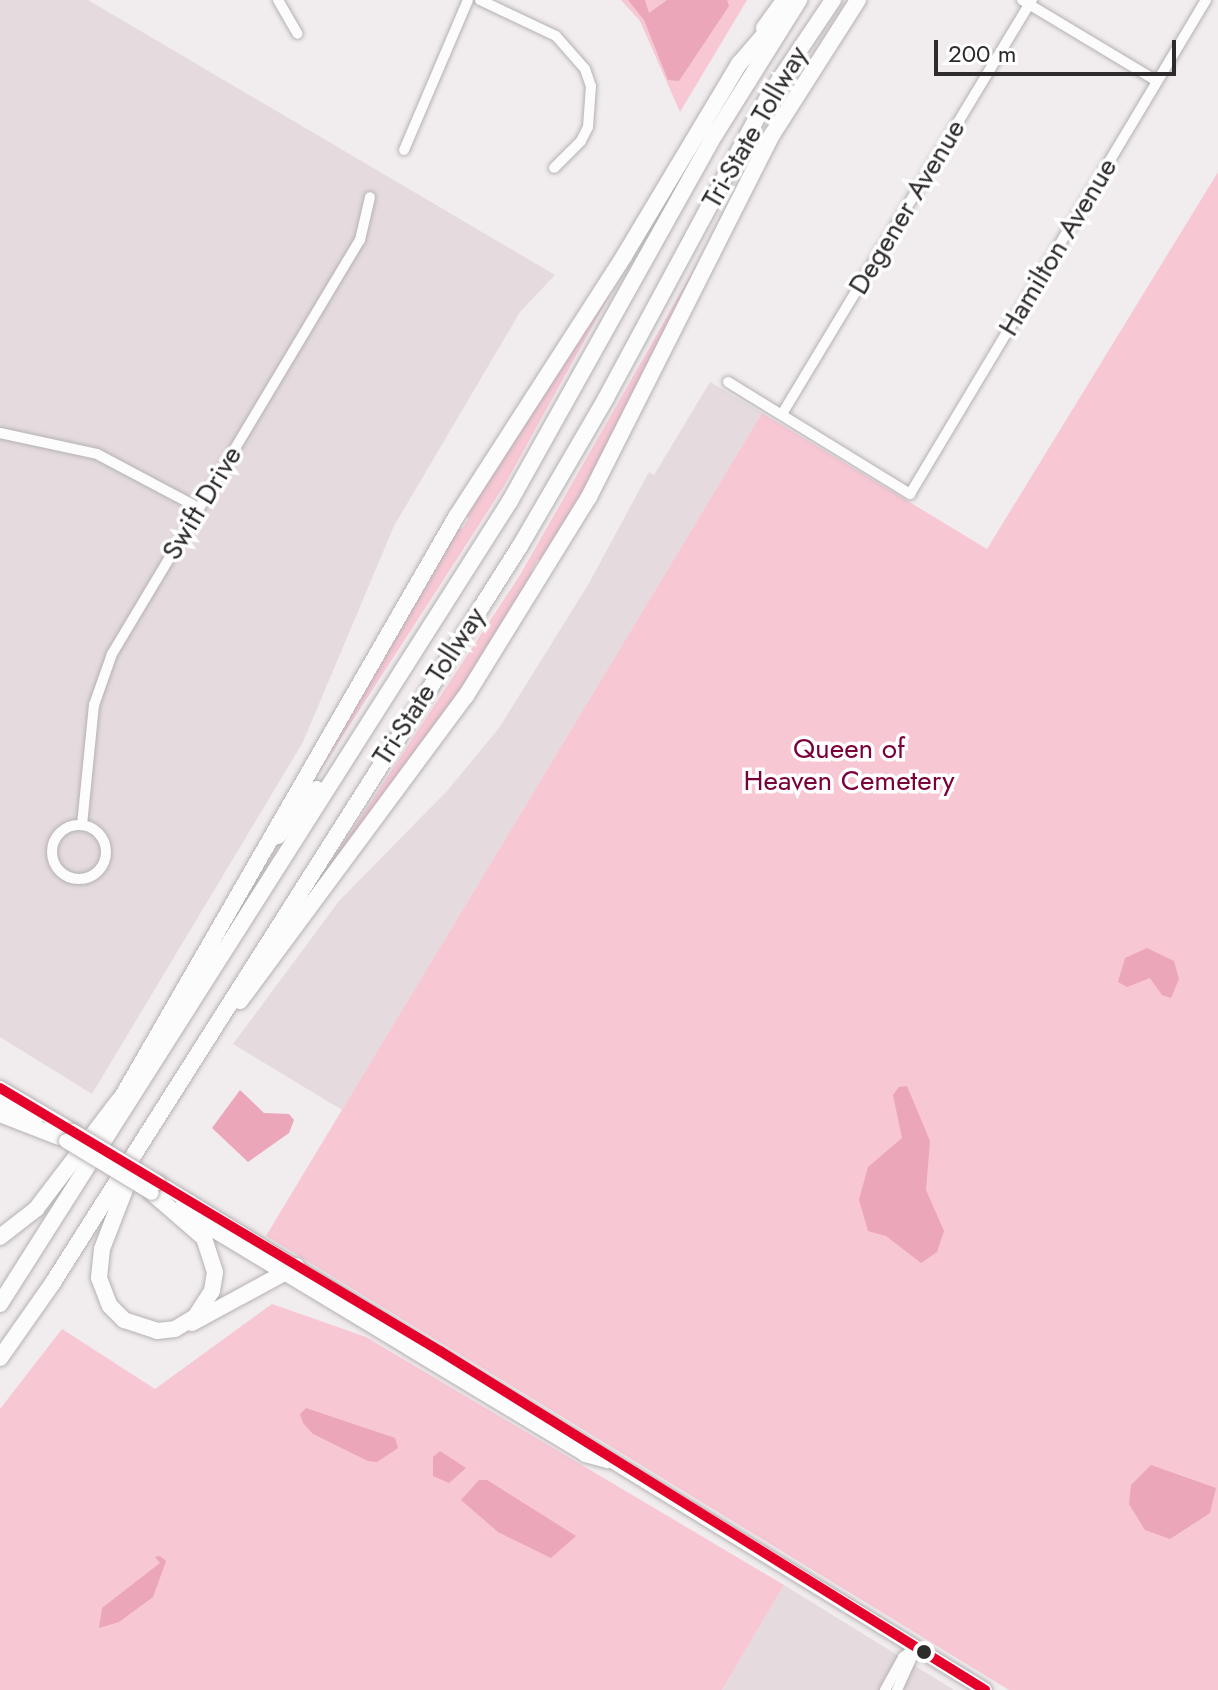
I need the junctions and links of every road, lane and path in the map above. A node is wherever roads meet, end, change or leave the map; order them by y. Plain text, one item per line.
1 (278, 0) edge
2 (468, 0) edge
3 (480, 0) edge
4 (784, 0) edge
5 (797, 0) edge
6 (833, 0) edge
7 (858, 0) edge
8 (1206, 0) edge
9 (1028, 1) edge
10 (298, 34) dead end
11 (739, 64) junction
12 (1157, 81) junction
13 (404, 150) dead end
14 (554, 168) dead end
15 (370, 197) dead end
16 (728, 382) dead end
17 (782, 414) junction
18 (0, 433) edge
19 (199, 508) junction
20 (346, 760) junction
21 (82, 825) junction
22 (236, 892) junction
23 (189, 1069) junction
24 (0, 1088) edge
25 (124, 1091) junction
26 (0, 1101) edge
27 (0, 1114) edge
28 (153, 1126) junction
29 (66, 1136) junction
30 (156, 1188) junction
31 (62, 1209) junction
32 (0, 1237) edge
33 (292, 1270) junction
34 (0, 1304) edge
35 (175, 1329) junction
36 (0, 1358) edge
37 (916, 1648) junction
38 (885, 1690) edge
39 (897, 1690) edge
40 (985, 1690) edge

1 - 10 street
2 - 13 street
3 - 14 street
4 - 11 highway
5 - 11 highway
5 - 20 highway, Tri-State Tollway
6 - 23 highway, Tri-State Tollway
7 - 23 highway
8 - 12 street, Hamilton Avenue
9 - 12 street
9 - 17 street, Degener Avenue
11 - 22 highway
12 - 17 street, Hamilton Avenue
15 - 19 street, Swift Drive
16 - 17 street
18 - 19 street
19 - 21 street, Swift Drive
20 - 22 highway
20 - 31 highway, Tri-State Tollway
21 - 21 street
22 - 25 highway
23 - 28 highway, Tri-State Tollway
24 - 29 main road
25 - 31 highway
25 - 32 highway
26 - 29 main road
27 - 29 highway
28 - 35 highway
28 - 36 highway, Tri-State Tollway
29 - 30 main road, bridge
30 - 33 main road
30 - 35 highway
31 - 34 highway, Tri-State Tollway
33 - 35 highway
33 - 37 main road
37 - 38 street
37 - 39 street
37 - 40 main road

